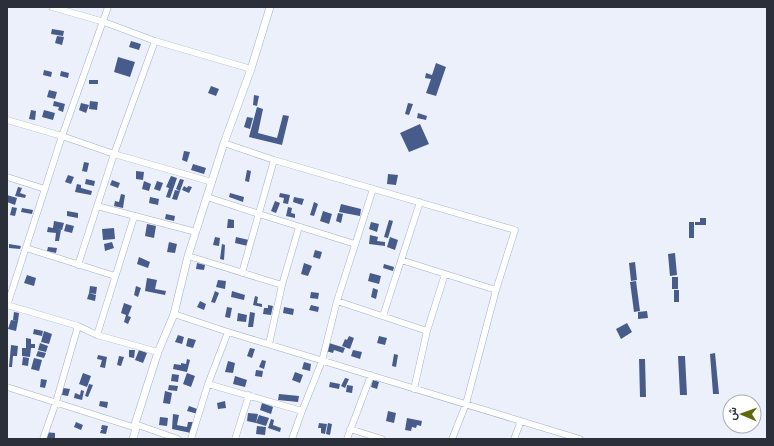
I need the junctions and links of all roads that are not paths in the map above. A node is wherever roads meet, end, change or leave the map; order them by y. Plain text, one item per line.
1 (52, 7) edge
2 (108, 7) edge
3 (270, 7) edge
4 (104, 22) junction
5 (155, 41) junction
6 (251, 69) junction
7 (7, 120) edge
8 (62, 136) junction
9 (224, 143) junction
10 (114, 154) junction
11 (274, 160) junction
12 (7, 178) edge
13 (212, 182) junction
14 (45, 189) junction
15 (373, 189) junction
16 (207, 197) junction
17 (420, 202) junction
18 (97, 206) junction
19 (259, 214) junction
20 (134, 217) junction
21 (299, 227) junction
22 (196, 232) junction
23 (355, 244) junction
24 (26, 248) junction
25 (188, 256) junction
26 (401, 260) junction
27 (78, 265) junction
28 (242, 274) junction
29 (445, 274) junction
30 (115, 276) junction
31 (282, 285) junction
32 (496, 290) junction
33 (337, 301) junction
34 (7, 305) edge
35 (174, 314) junction
36 (383, 316) junction
37 (78, 326) junction
38 (427, 331) junction
39 (228, 332) junction
40 (97, 335) junction
41 (269, 344) junction
42 (158, 352) junction
43 (322, 361) junction
44 (371, 376) junction
45 (208, 384) junction
46 (7, 387) edge
47 (414, 389) junction
48 (249, 395) junction
49 (56, 402) junction
50 (466, 404) junction
51 (302, 411) junction
52 (522, 421) junction
53 (135, 426) junction
54 (350, 429) junction
55 (43, 439) edge
56 (133, 439) edge
57 (178, 439) edge
58 (190, 439) edge
59 (235, 439) edge
60 (292, 439) edge
61 (347, 439) edge
62 (382, 439) edge
63 (452, 439) edge
64 (514, 439) edge
65 (580, 439) edge

1 - 4 street
2 - 4 street
3 - 6 street
4 - 5 street
4 - 8 street
5 - 6 street
5 - 10 street
6 - 9 street
7 - 8 street
8 - 10 street
8 - 14 street
9 - 11 street
9 - 13 street
10 - 13 street
10 - 18 street
11 - 15 street
11 - 19 street
12 - 14 street
13 - 16 street
14 - 24 street
15 - 17 street
15 - 23 street
16 - 19 street
16 - 22 street
17 - 26 street
17 - 32 street
18 - 20 street
18 - 27 street
19 - 21 street
19 - 28 street
20 - 22 street
20 - 30 street
21 - 23 street
21 - 31 street
22 - 25 street
23 - 33 street
24 - 27 street
24 - 34 street
25 - 28 street
25 - 35 street
26 - 29 street
26 - 36 street
27 - 30 street
28 - 31 street
29 - 32 street
29 - 38 street
30 - 40 street
31 - 41 street
32 - 50 street
33 - 36 street
33 - 43 street
34 - 37 street
35 - 39 street
35 - 42 street
36 - 38 street
37 - 40 street
37 - 49 street
38 - 47 street
39 - 41 street
39 - 45 street
40 - 42 street
41 - 43 street
42 - 53 street
43 - 44 street
43 - 51 street
44 - 47 street
44 - 54 street
45 - 48 street
45 - 58 street
46 - 49 street
47 - 50 street
48 - 51 street
48 - 59 street
49 - 53 street
49 - 55 street
50 - 52 street
50 - 63 street
51 - 60 street
52 - 64 street
52 - 65 street
53 - 56 street
53 - 57 street
54 - 61 street
54 - 62 street

